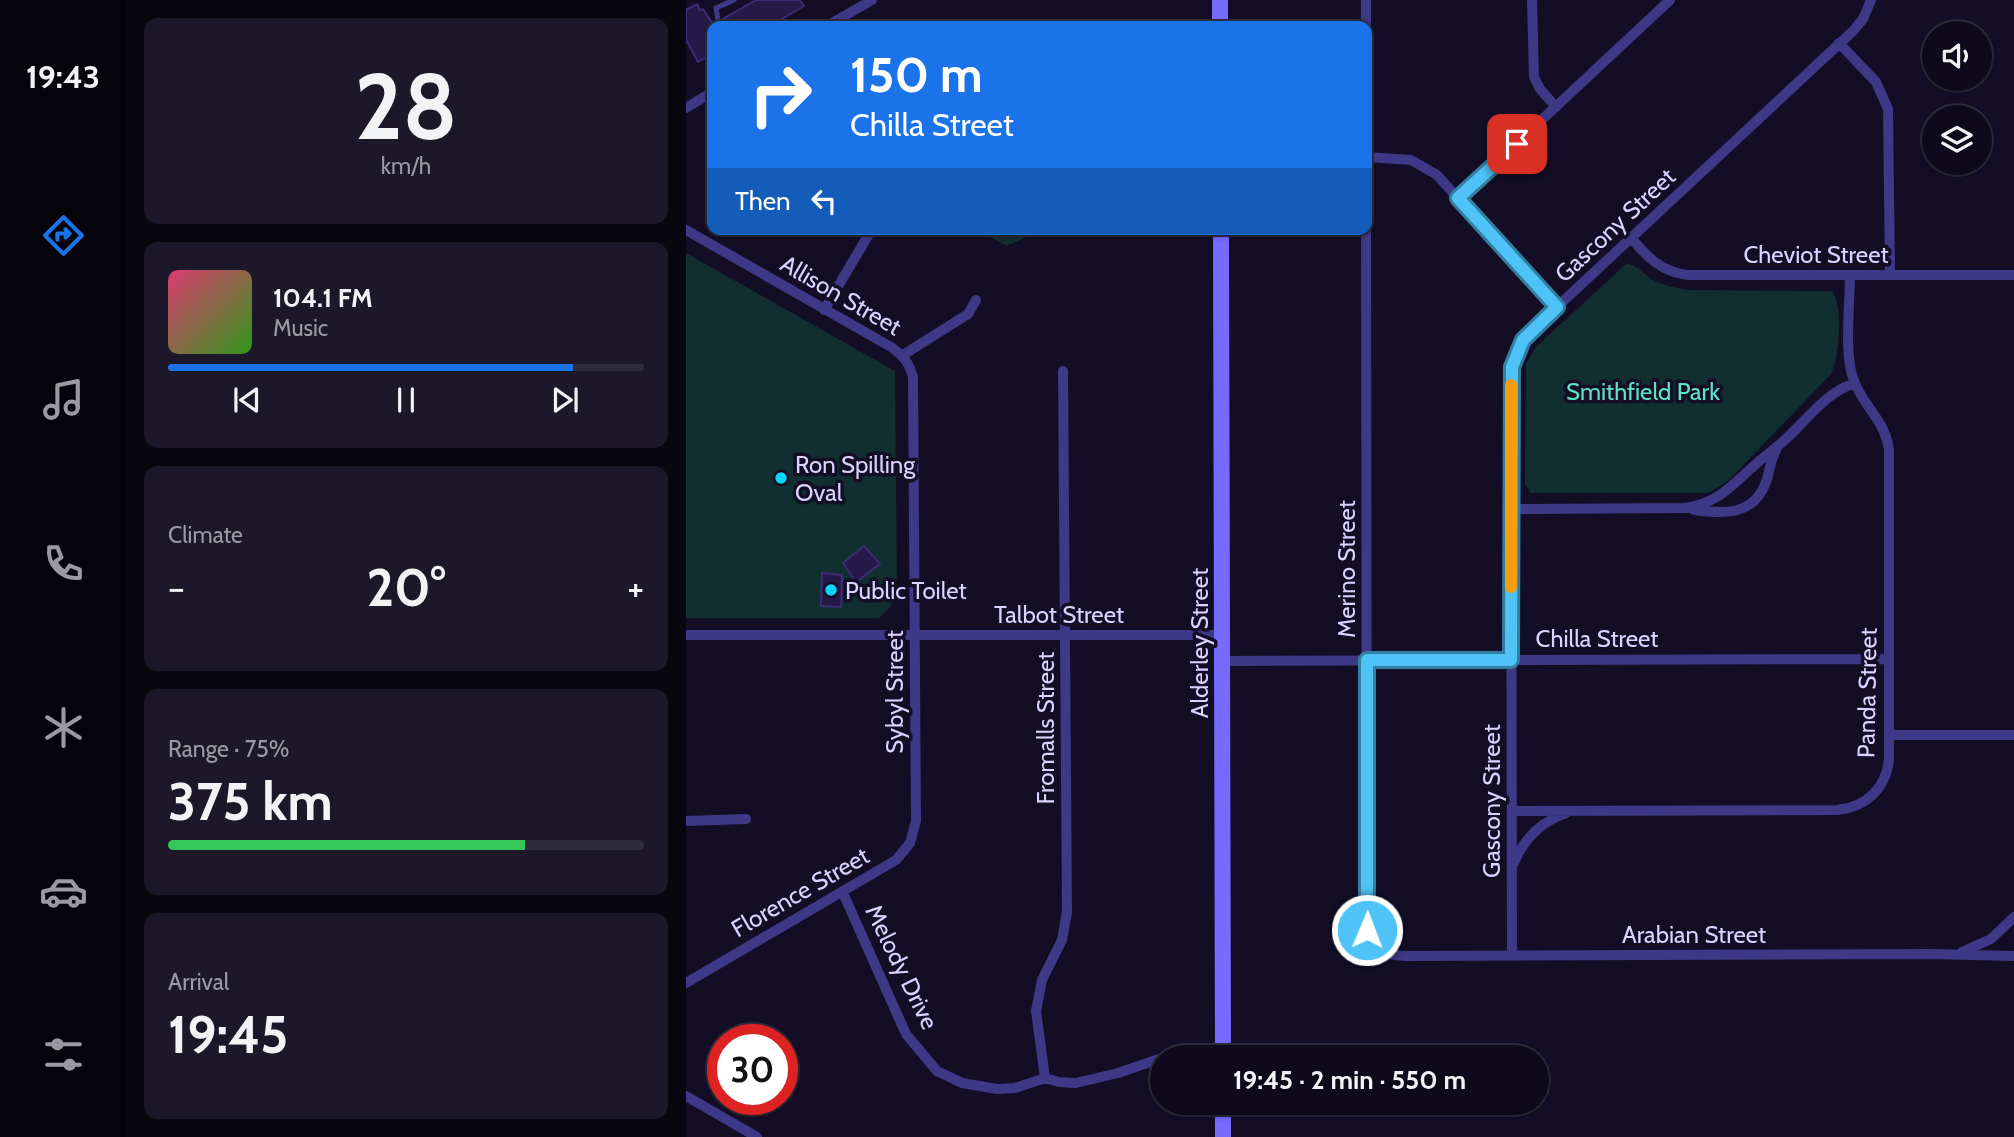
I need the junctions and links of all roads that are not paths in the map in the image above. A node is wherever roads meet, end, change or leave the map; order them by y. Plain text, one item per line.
1 (710, 0) edge
2 (734, 0) edge
3 (872, 0) edge
4 (1220, 0) edge
5 (1366, 0) edge
6 (1532, 0) edge
7 (1670, 0) edge
8 (1871, 0) edge
9 (716, 8) junction
10 (718, 21) edge
11 (836, 21) edge
12 (1220, 21) edge
13 (1366, 21) edge
14 (1839, 43) junction
15 (707, 95) edge
16 (1556, 107) junction
17 (686, 108) edge
18 (1372, 158) edge
19 (1458, 198) junction
20 (686, 230) edge
21 (868, 235) edge
22 (1221, 235) edge
23 (1366, 235) edge
24 (1632, 239) junction
25 (1850, 275) junction
26 (1890, 275) junction
27 (2014, 275) edge
28 (976, 300) dead end
29 (1557, 307) junction
30 (824, 310) junction
31 (902, 355) junction
32 (1063, 371) dead end
33 (1855, 383) junction
34 (1777, 449) junction
35 (1511, 509) junction
36 (1685, 509) junction
37 (686, 635) edge
38 (915, 635) junction
39 (1065, 635) junction
40 (1222, 635) junction
41 (1889, 659) junction
42 (1222, 660) junction
43 (1367, 660) junction
44 (1511, 660) junction
45 (1889, 735) junction
46 (2014, 735) edge
47 (1512, 811) junction
48 (1576, 811) junction
49 (746, 819) dead end
50 (686, 821) edge
51 (916, 821) joint
52 (1512, 872) junction
53 (844, 893) junction
54 (2014, 917) edge
55 (1375, 948) joint
56 (1512, 955) junction
57 (1953, 955) junction
58 (2014, 956) edge
59 (686, 983) edge
60 (1223, 1045) edge
61 (1150, 1062) edge
62 (1045, 1078) junction
63 (686, 1097) edge
64 (1223, 1115) edge
65 (757, 1137) edge
66 (1223, 1137) edge

1 - 9 lane
2 - 9 lane
3 - 11 street
4 - 12 street
5 - 13 street
6 - 16 street
7 - 16 street
8 - 14 street, Gascony Street
9 - 10 lane
14 - 24 street, Gascony Street
14 - 26 street
15 - 17 street
16 - 19 street
18 - 19 street
19 - 29 street
20 - 30 street, Allison Street
21 - 30 street
22 - 40 street, Alderley Street
23 - 43 street, Merino Street
24 - 25 street, Cheviot Street
24 - 29 street, Gascony Street
25 - 26 street, Cheviot Street
25 - 33 street, Panda Street
26 - 27 street, Cheviot Street
28 - 31 street
29 - 35 street, Gascony Street
30 - 31 street, Allison Street
31 - 38 street, Sybyl Street
32 - 39 street, Fromalls Street
33 - 34 street
33 - 41 street, Panda Street
34 - 36 street
34 - 36 street
35 - 36 street
35 - 44 street, Gascony Street
37 - 38 street, Talbot Street
38 - 39 street, Talbot Street
38 - 51 street, Sybyl Street
39 - 40 street, Talbot Street
39 - 62 street, Fromalls Street
40 - 42 street, Alderley Street
41 - 44 street, Chilla Street
41 - 45 street, Panda Street
42 - 43 street, Chilla Street
42 - 60 street, Alderley Street
43 - 44 street, Chilla Street
43 - 55 street, Merino Street
44 - 47 street, Gascony Street
45 - 46 street
45 - 48 street, Panda Street
47 - 48 street, Panda Street
47 - 52 street, Gascony Street
48 - 52 street
49 - 50 street
51 - 53 street, Florence Street
52 - 56 street, Gascony Street
53 - 59 street, Florence Street
53 - 62 street, Melody Drive
54 - 57 street
55 - 56 street, Arabian Street
56 - 57 street, Arabian Street
57 - 58 street, Arabian Street
61 - 62 street, Melody Drive
63 - 65 street
64 - 66 street

